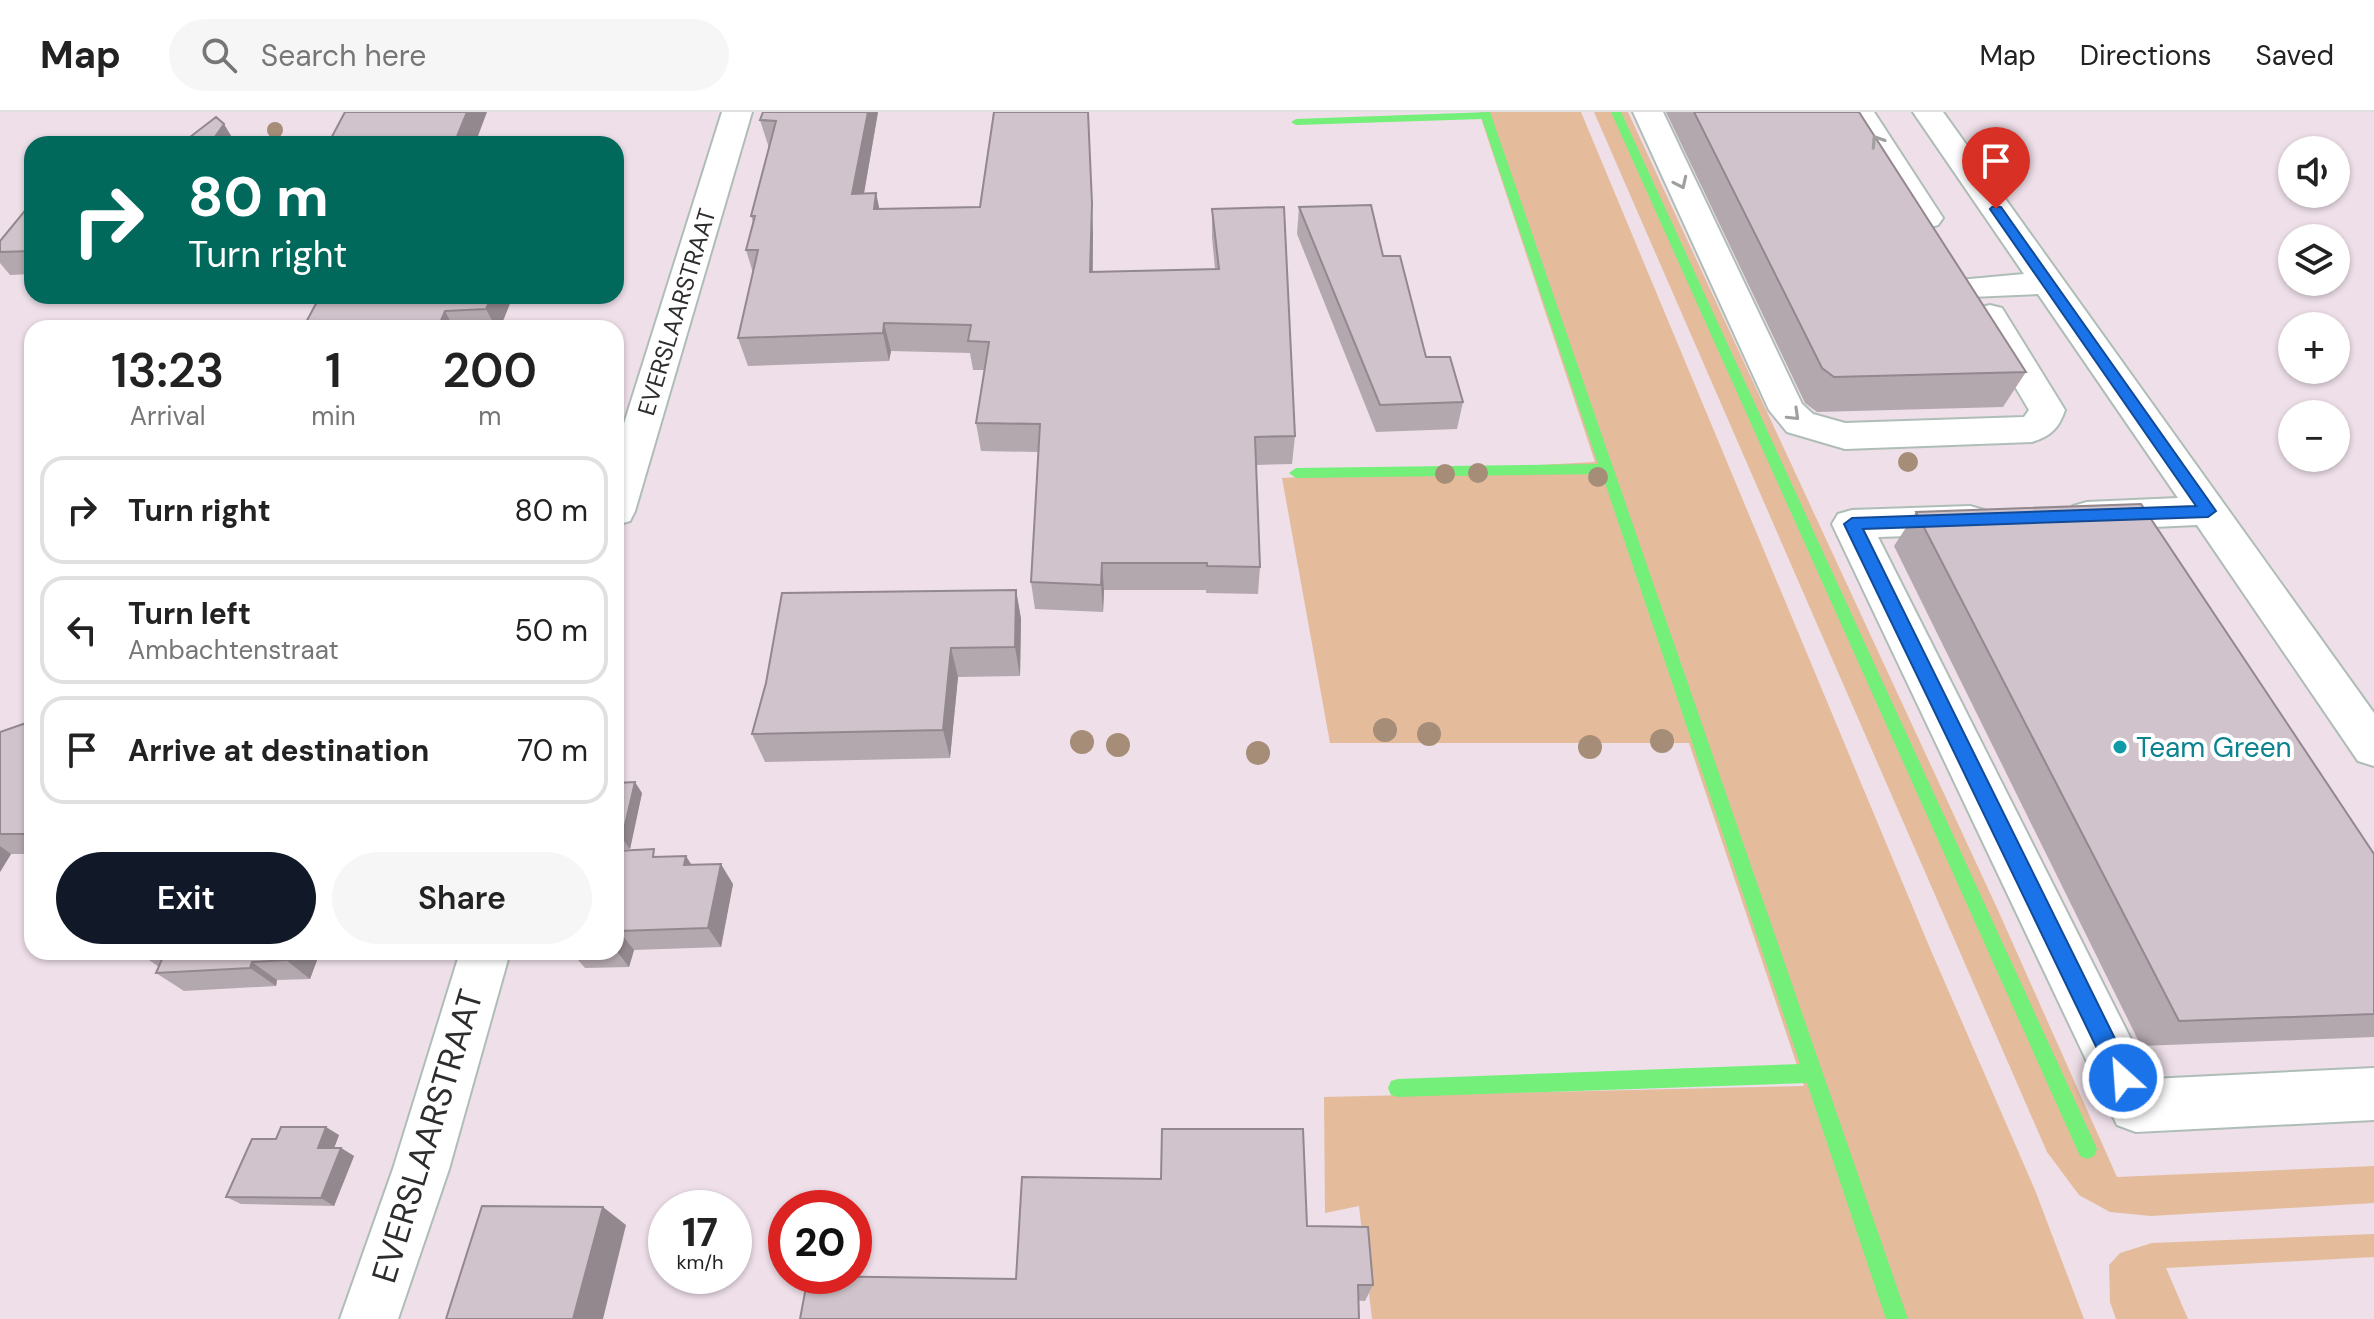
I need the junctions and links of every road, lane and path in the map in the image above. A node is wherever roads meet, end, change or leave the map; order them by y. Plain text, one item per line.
1 (737, 112) edge
2 (1648, 112) edge
3 (1859, 112) edge
4 (1928, 112) edge
5 (1958, 267) junction
6 (2048, 283) junction
7 (624, 485) edge
8 (2208, 511) junction
9 (2053, 517) edge
10 (2007, 518) edge
11 (2374, 748) edge
12 (483, 960) edge
13 (2374, 1094) edge
14 (369, 1319) edge

1 - 7 street, EVERSLAARSTRAAT
2 -> 5 street
5 -> 3 street
4 - 6 street
5 - 6 street
6 - 8 street
8 - 9 street
8 - 11 street
10 - 13 street
12 - 14 street, EVERSLAARSTRAAT

